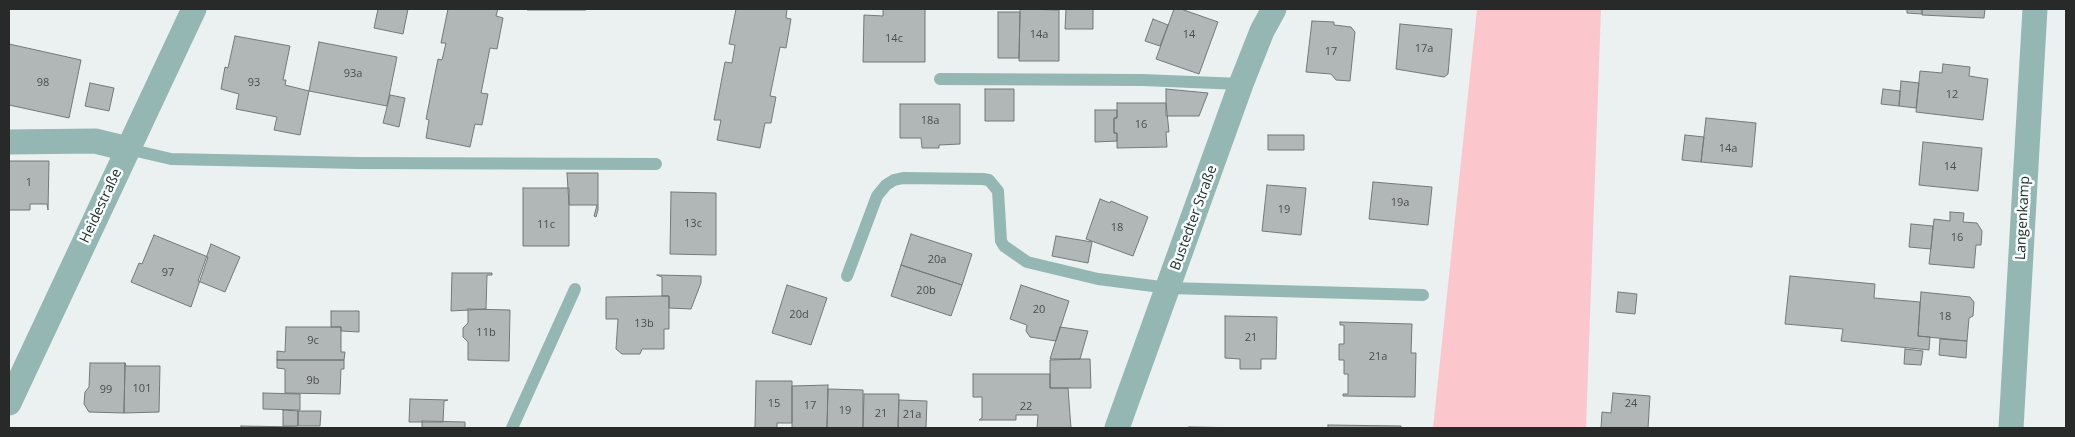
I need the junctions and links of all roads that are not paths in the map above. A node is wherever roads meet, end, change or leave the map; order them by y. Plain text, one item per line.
1 (194, 9) edge
2 (1274, 9) edge
3 (2035, 9) edge
4 (940, 79) dead end
5 (1241, 84) junction
6 (9, 142) edge
7 (128, 149) junction
8 (656, 164) dead end
9 (847, 276) dead end
10 (1169, 288) junction
11 (575, 289) dead end
12 (1423, 296) dead end
13 (9, 403) edge
14 (512, 428) edge
15 (1118, 428) edge
16 (2011, 428) edge

1 - 7 street, Heidestraße
2 - 5 street, Bustedter Straße
3 - 16 street, Langenkamp
4 - 5 lane
5 - 10 street, Bustedter Straße
6 - 7 street
7 - 8 lane
7 - 13 street, Heidestraße
9 - 10 lane
10 - 12 lane
10 - 15 street, Bustedter Straße
11 - 14 lane

